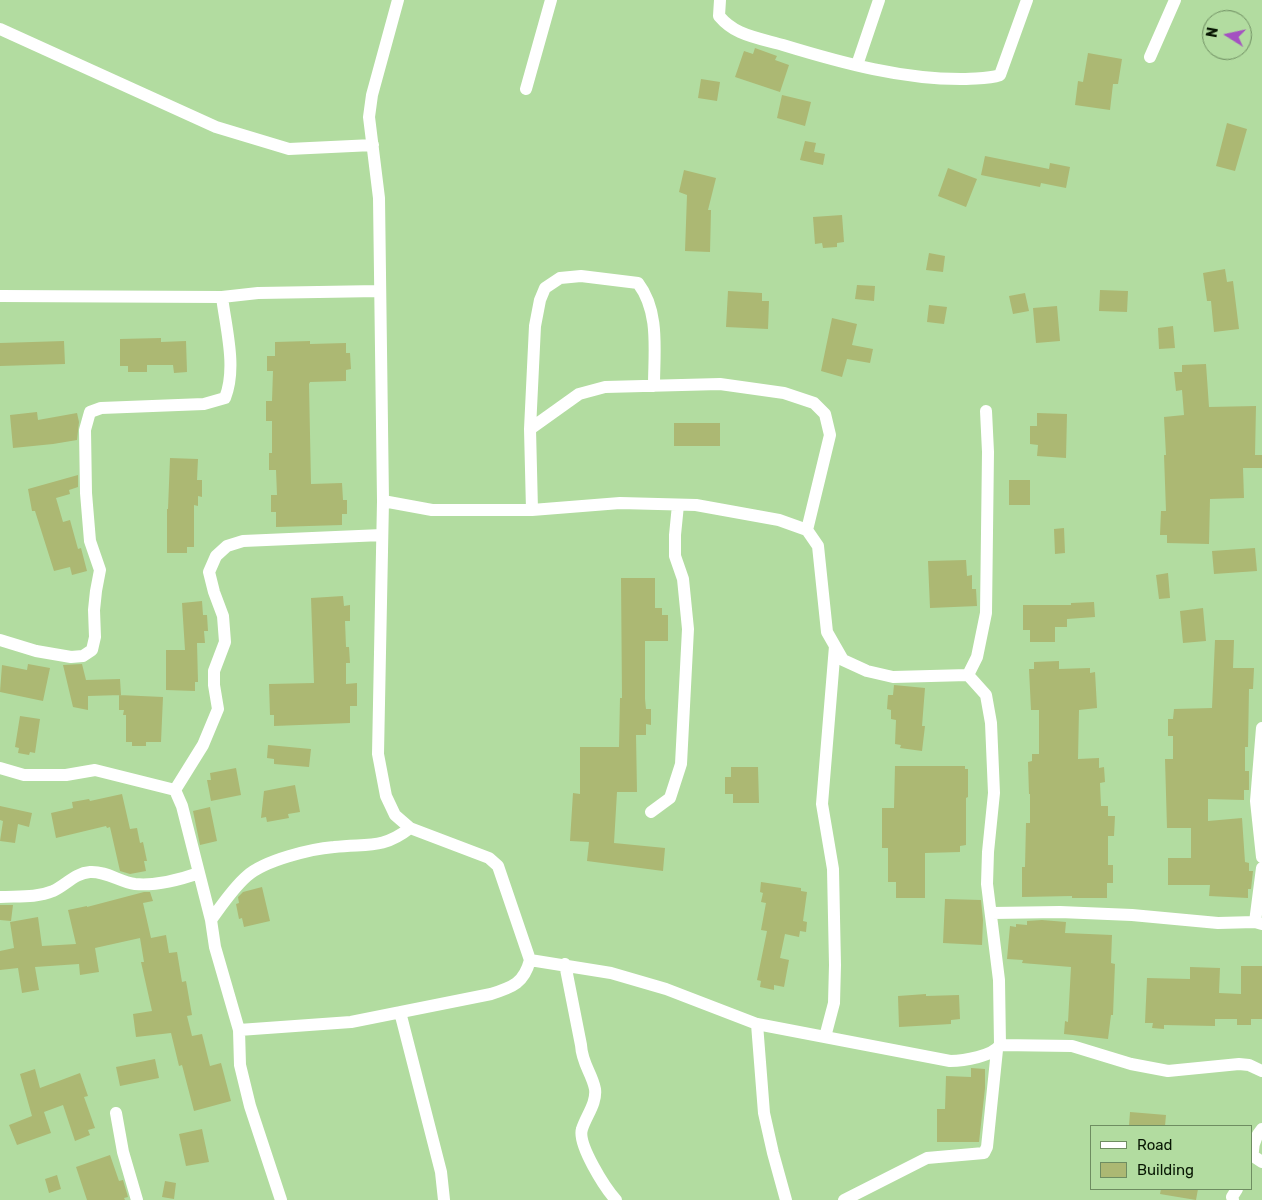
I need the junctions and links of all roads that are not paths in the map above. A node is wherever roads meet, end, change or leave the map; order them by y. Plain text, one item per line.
1 (398, 0) edge
2 (551, 0) edge
3 (720, 0) edge
4 (879, 0) edge
5 (1027, 0) edge
6 (1175, 0) edge
7 (0, 29) edge
8 (1150, 57) dead end
9 (857, 65) junction
10 (526, 89) dead end
11 (373, 145) junction
12 (379, 291) junction
13 (0, 296) edge
14 (222, 297) junction
15 (654, 386) junction
16 (986, 411) dead end
17 (530, 429) junction
18 (383, 501) junction
19 (678, 505) junction
20 (532, 510) junction
21 (807, 530) junction
22 (382, 535) junction
23 (0, 640) edge
24 (835, 646) junction
25 (968, 675) junction
26 (1262, 728) edge
27 (0, 768) edge
28 (175, 790) junction
29 (650, 812) dead end
30 (410, 828) junction
31 (1262, 857) edge
32 (1262, 868) edge
33 (199, 873) junction
34 (0, 897) edge
35 (992, 913) junction
36 (211, 920) junction
37 (1258, 923) edge
38 (530, 960) junction
39 (566, 964) junction
40 (400, 1012) junction
41 (757, 1024) junction
42 (239, 1030) junction
43 (825, 1037) junction
44 (999, 1048) junction
45 (1262, 1071) edge
46 (116, 1114) dead end
47 (1262, 1129) edge
48 (1255, 1160) edge
49 (137, 1200) edge
50 (281, 1200) edge
51 (444, 1200) edge
52 (616, 1200) edge
53 (786, 1200) edge
54 (844, 1200) edge

1 - 11 street
2 - 10 street
3 - 9 street
4 - 9 street
5 - 9 street
6 - 8 street
7 - 11 street
11 - 12 street
12 - 14 street
12 - 18 street
13 - 14 street
14 - 23 street
15 - 17 street
15 - 17 street
15 - 21 street
16 - 25 street
17 - 20 street
18 - 20 street
18 - 22 street
19 - 20 street
19 - 21 street
19 - 29 street
21 - 24 street
22 - 28 street
22 - 30 street
24 - 25 street
24 - 43 street
25 - 35 street
26 - 31 street
27 - 28 street
28 - 33 street
30 - 36 street
30 - 38 street
32 - 37 street
33 - 34 street
33 - 36 street
35 - 37 street
35 - 44 street
36 - 42 street
38 - 39 street
38 - 40 street
39 - 41 street
39 - 52 street
40 - 42 street
40 - 51 street
41 - 43 street
41 - 53 street
42 - 50 street
43 - 44 street
44 - 45 street
44 - 54 street
46 - 49 street
47 - 48 street

